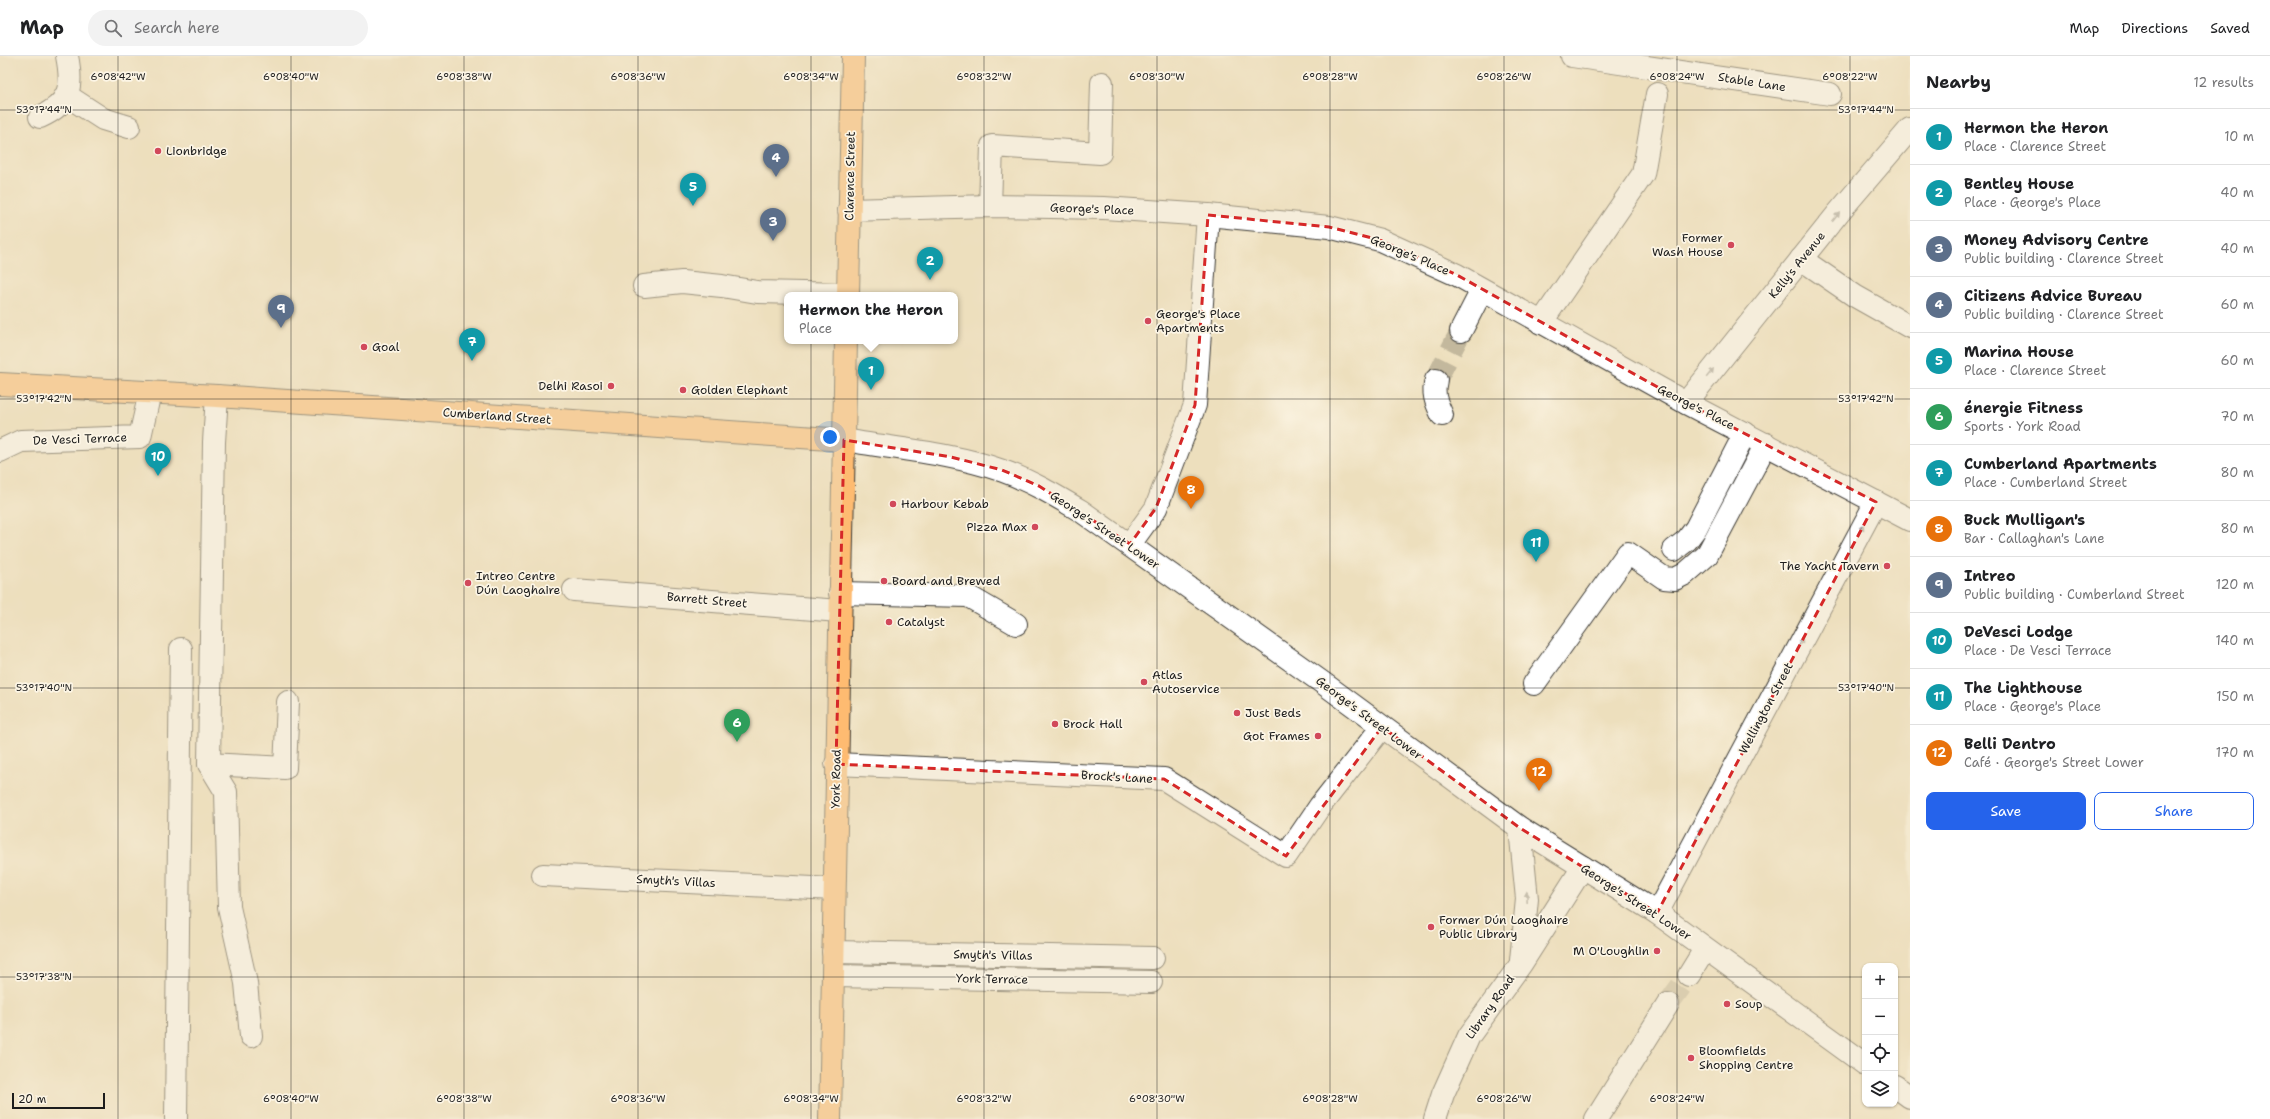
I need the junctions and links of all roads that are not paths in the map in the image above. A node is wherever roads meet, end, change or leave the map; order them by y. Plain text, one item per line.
1 (67, 56) edge
2 (853, 56) edge
3 (1572, 56) edge
4 (1650, 61) edge
5 (1102, 83) dead end
6 (1657, 94) dead end
7 (1830, 94) dead end
8 (66, 95) junction
9 (40, 117) dead end
10 (129, 127) dead end
11 (1910, 129) edge
12 (990, 206) junction
13 (849, 210) junction
14 (1208, 215) junction
15 (1801, 259) junction
16 (644, 286) dead end
17 (1482, 290) junction
18 (848, 292) edge
19 (784, 293) edge
20 (1541, 323) junction
21 (1910, 327) edge
22 (1461, 332) tunnel mouth
23 (846, 344) edge
24 (1436, 380) tunnel mouth
25 (0, 384) edge
26 (150, 392) junction
27 (217, 396) junction
28 (1686, 403) junction
29 (1442, 415) dead end
30 (1745, 433) junction
31 (844, 440) junction
32 (1766, 444) junction
33 (0, 450) edge
34 (1876, 502) junction
35 (1910, 520) edge
36 (1130, 544) junction
37 (1674, 550) dead end
38 (574, 590) dead end
39 (840, 602) junction
40 (1016, 624) dead end
41 (181, 649) dead end
42 (1534, 684) dead end
43 (288, 702) dead end
44 (1382, 727) junction
45 (208, 764) junction
46 (836, 764) junction
47 (1520, 828) junction
48 (1583, 867) junction
49 (543, 875) dead end
50 (834, 889) junction
51 (1657, 913) junction
52 (1705, 948) junction
53 (833, 952) junction
54 (1153, 958) dead end
55 (1520, 964) junction
56 (1690, 975) tunnel mouth
57 (833, 976) junction
58 (1152, 982) dead end
59 (1668, 1004) tunnel mouth
60 (251, 1036) dead end
61 (1862, 1062) edge
62 (1898, 1088) edge
63 (1910, 1097) edge
64 (176, 1119) edge
65 (830, 1119) edge
66 (1435, 1119) edge
67 (1596, 1119) edge

1 - 8 street
2 - 13 main road, Clarence Street
3 - 4 street, Stable Lane
4 - 7 street, Stable Lane
5 - 12 street
6 - 20 street
8 - 9 street
8 - 10 street
15 -> 11 street, Kelly's Avenue
12 - 13 street, George's Place
12 - 14 street, George's Place
13 - 18 main road, Clarence Street
14 - 17 street, George's Place
36 -> 14 street
15 - 21 street
28 -> 15 street, Kelly's Avenue
16 - 19 street
17 - 20 street, George's Place
17 - 22 street
20 - 28 street, George's Place
23 - 31 main road
24 - 29 street
25 - 26 main road, Cumberland Street
26 - 27 main road, Cumberland Street
26 - 33 street, De Vesci Terrace
27 - 31 main road, Cumberland Street
27 - 45 street
28 - 30 street, George's Place
30 - 32 street, George's Place
30 - 37 street
31 - 36 street, George's Street Lower
31 - 39 main road, York Road
32 - 34 street, George's Place
32 - 42 street
34 - 35 street, George's Place
51 -> 34 street, Wellington Street
36 - 44 street, George's Street Lower
38 - 39 street, Barrett Street
39 - 40 street, Barrett Street
39 - 46 main road, York Road
41 - 64 street
43 - 45 street
44 - 46 street, Brock's Lane
44 - 47 street, George's Street Lower
45 - 60 street
46 - 50 main road, York Road
47 - 48 street, George's Street Lower
55 -> 47 street, Library Road
48 - 51 street, George's Street Lower
48 - 55 street, Library Road
49 - 50 street, Smyth's Villas
50 - 53 main road, York Road
51 - 52 street, George's Street Lower
52 - 56 street
52 - 61 street, George's Street Lower
53 - 54 street, Smyth's Villas
53 - 57 main road, York Road
55 - 66 street, Library Road
57 - 58 street, York Terrace
57 - 65 main road, York Road
59 - 67 street
62 - 63 street

